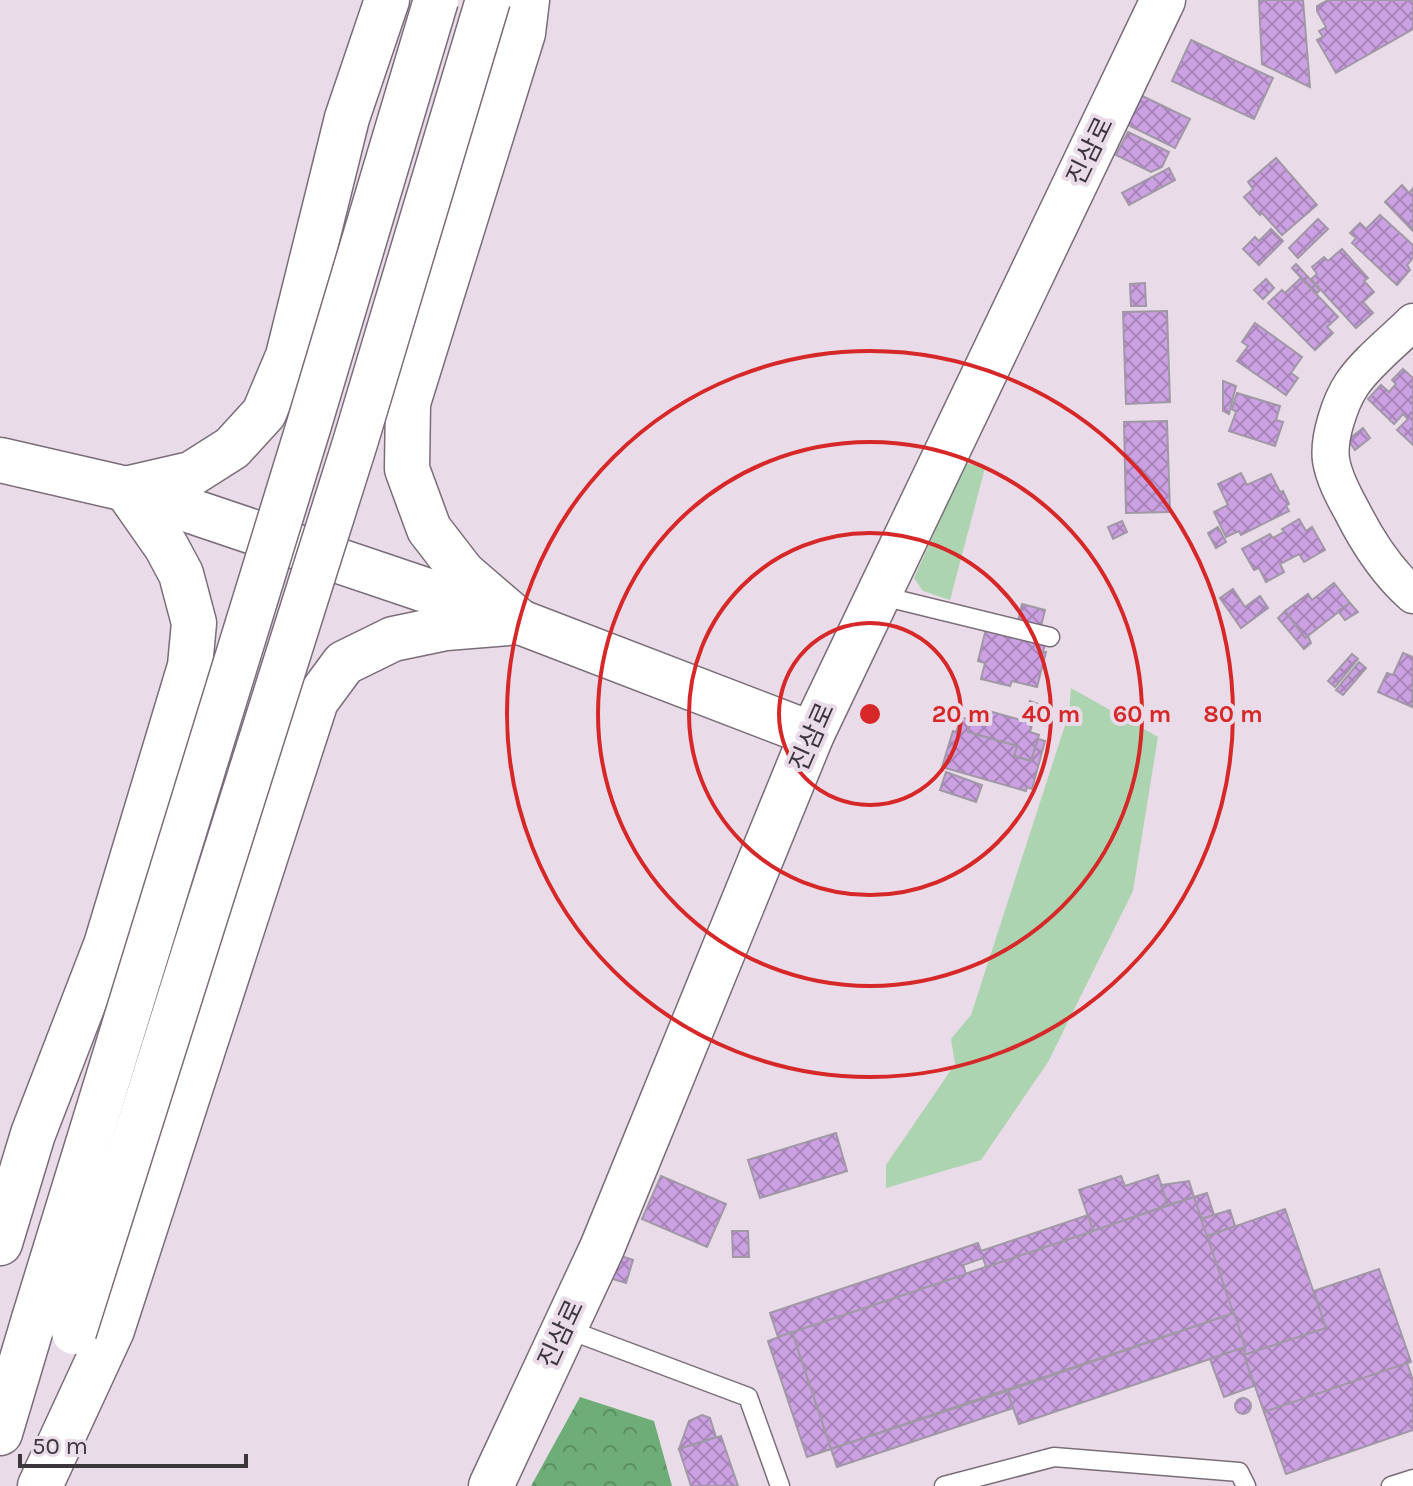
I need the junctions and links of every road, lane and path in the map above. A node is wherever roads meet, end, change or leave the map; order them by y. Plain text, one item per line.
1 (387, 0) edge
2 (436, 0) edge
3 (488, 0) edge
4 (527, 0) edge
5 (1163, 0) edge
6 (1413, 322) edge
7 (0, 460) edge
8 (126, 489) junction
9 (878, 595) junction
10 (1413, 595) edge
11 (520, 622) junction
12 (1050, 637) dead end
13 (812, 734) junction
14 (0, 1243) edge
15 (54, 1326) junction
16 (564, 1328) junction
17 (0, 1433) edge
18 (1413, 1479) edge
19 (24, 1486) edge
20 (40, 1486) edge
21 (491, 1486) edge
22 (780, 1486) edge
23 (944, 1486) edge
24 (1246, 1486) edge
25 (1391, 1486) edge

1 - 8 main road
2 - 15 main road, bridge
3 - 15 main road, bridge
4 - 11 main road
5 - 9 main road, 진삼로
6 - 10 street
7 - 8 main road
8 - 11 main road
8 - 14 main road
9 - 12 lane
9 - 13 main road, 진삼로
11 - 13 main road
11 - 20 main road
13 - 16 main road, 진삼로
15 - 17 main road
15 - 19 main road
16 - 21 main road, 진삼로
16 - 22 lane
18 - 25 lane
23 - 24 lane

